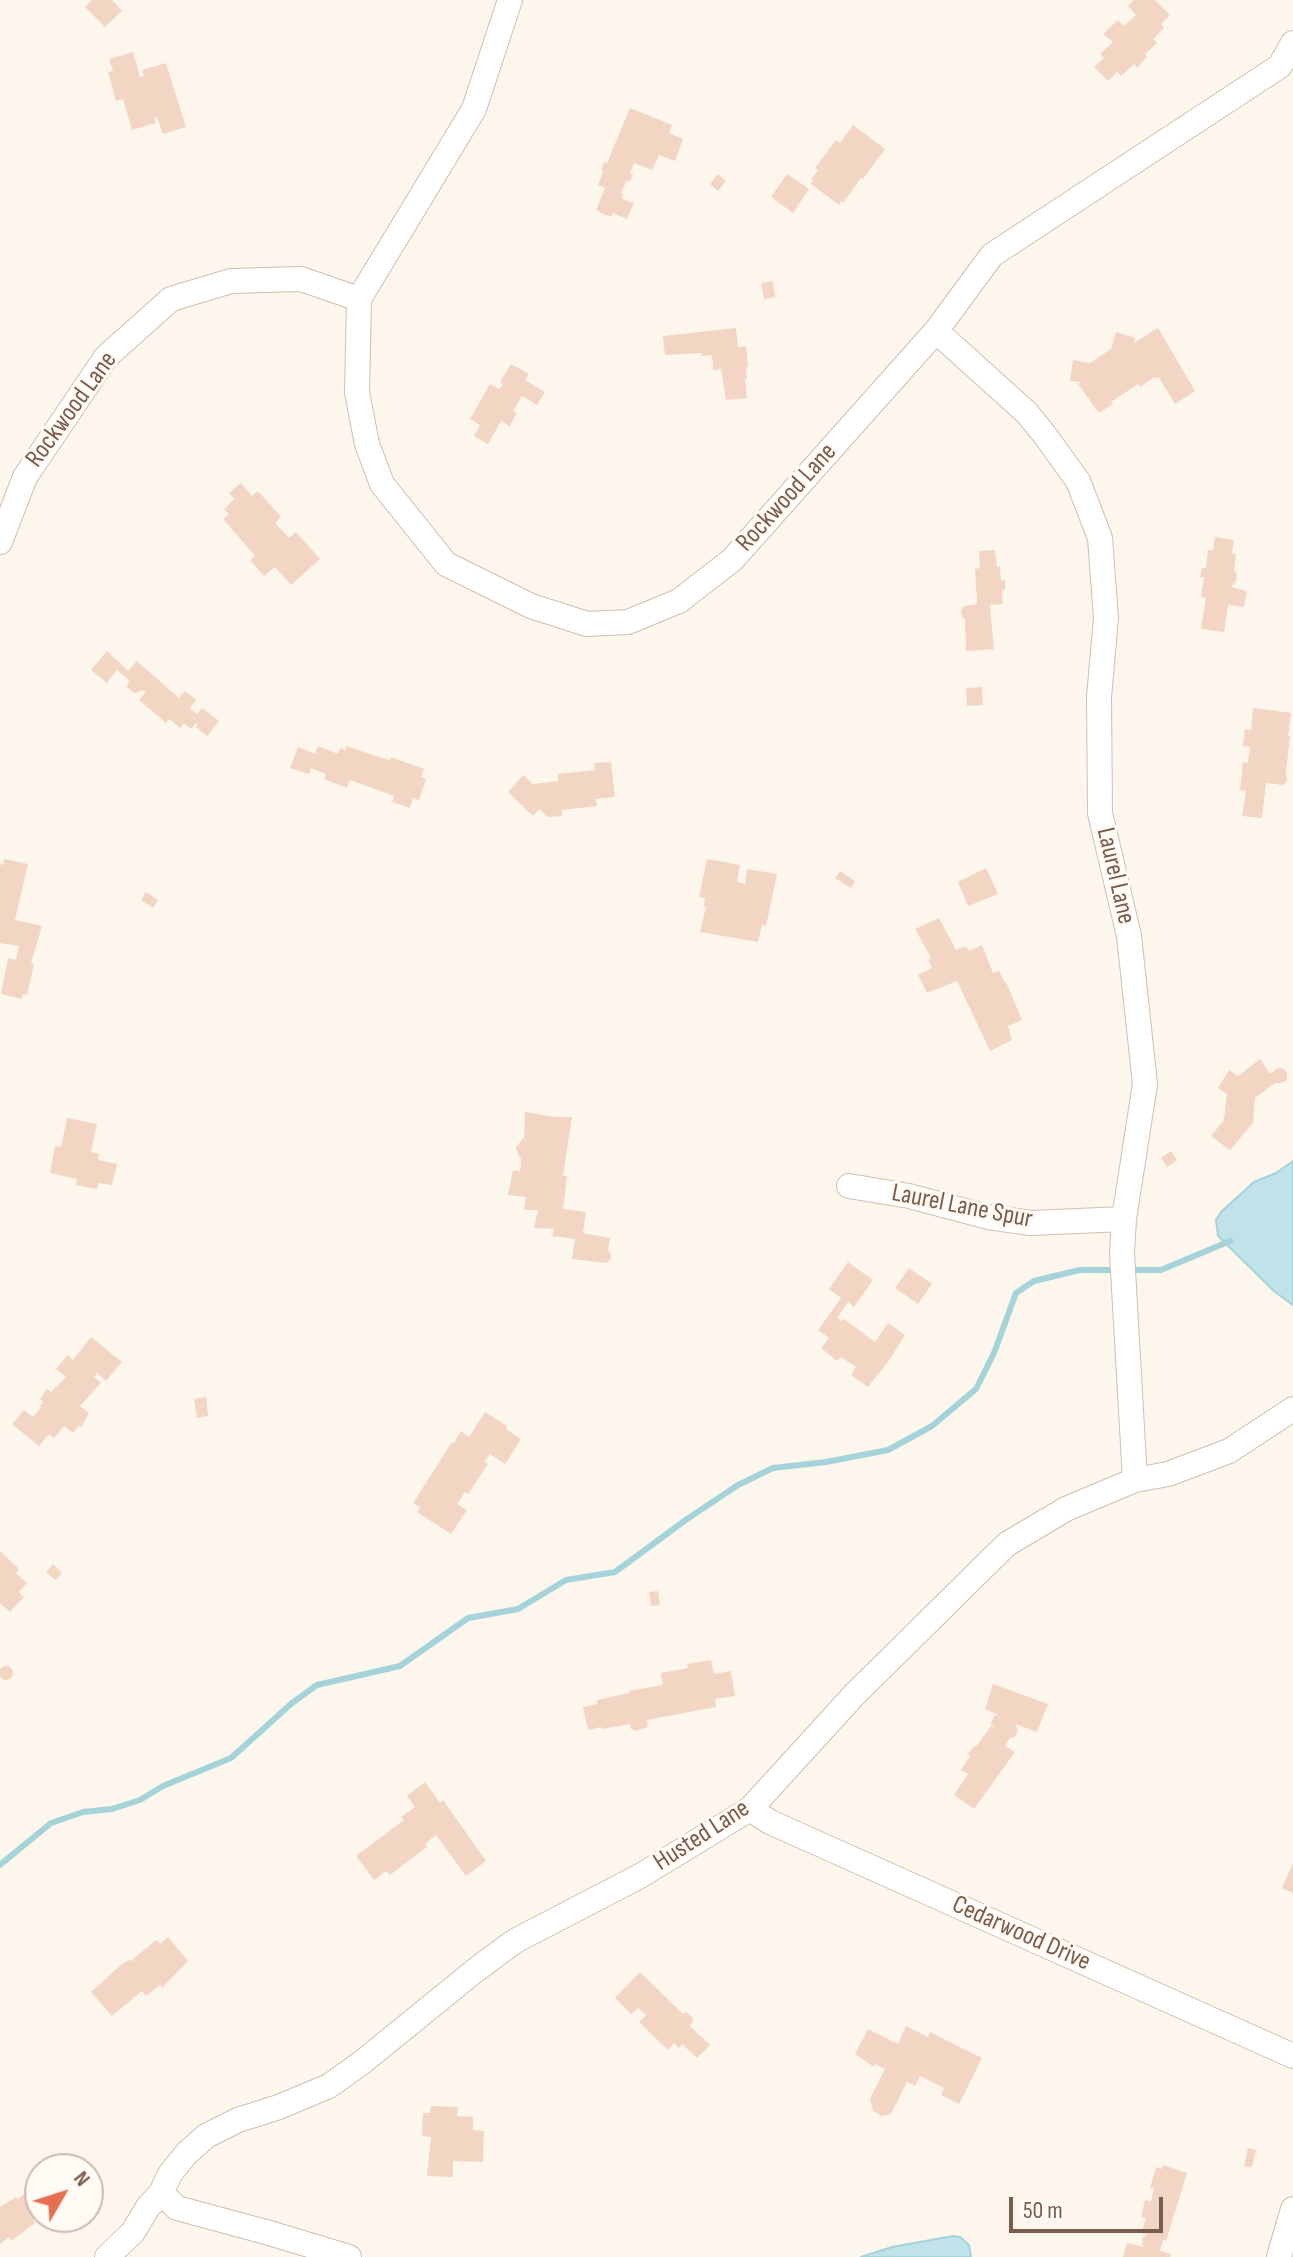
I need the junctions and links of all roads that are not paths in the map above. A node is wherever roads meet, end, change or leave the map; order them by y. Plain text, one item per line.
1 (510, 0) edge
2 (1293, 43) edge
3 (359, 299) junction
4 (936, 331) junction
5 (0, 542) edge
6 (849, 1186) dead end
7 (1124, 1219) junction
8 (1293, 1409) edge
9 (1135, 1480) junction
10 (750, 1809) junction
11 (1293, 2056) edge
12 (161, 2193) junction
13 (1293, 2209) edge
14 (107, 2257) edge
15 (349, 2257) edge
16 (1279, 2257) edge

1 - 3 street, Rockwood Lane
2 - 4 street, Rockwood Lane
3 - 4 street, Rockwood Lane
3 - 5 street, Rockwood Lane
4 - 7 street, Laurel Lane
6 - 7 street, Laurel Lane Spur
7 - 9 street, Laurel Lane
8 - 9 street, Husted Lane
9 - 10 street, Husted Lane
10 - 11 street, Cedarwood Drive
10 - 12 street, Husted Lane
12 - 14 street, Husted Lane
12 - 15 street
13 - 16 street

